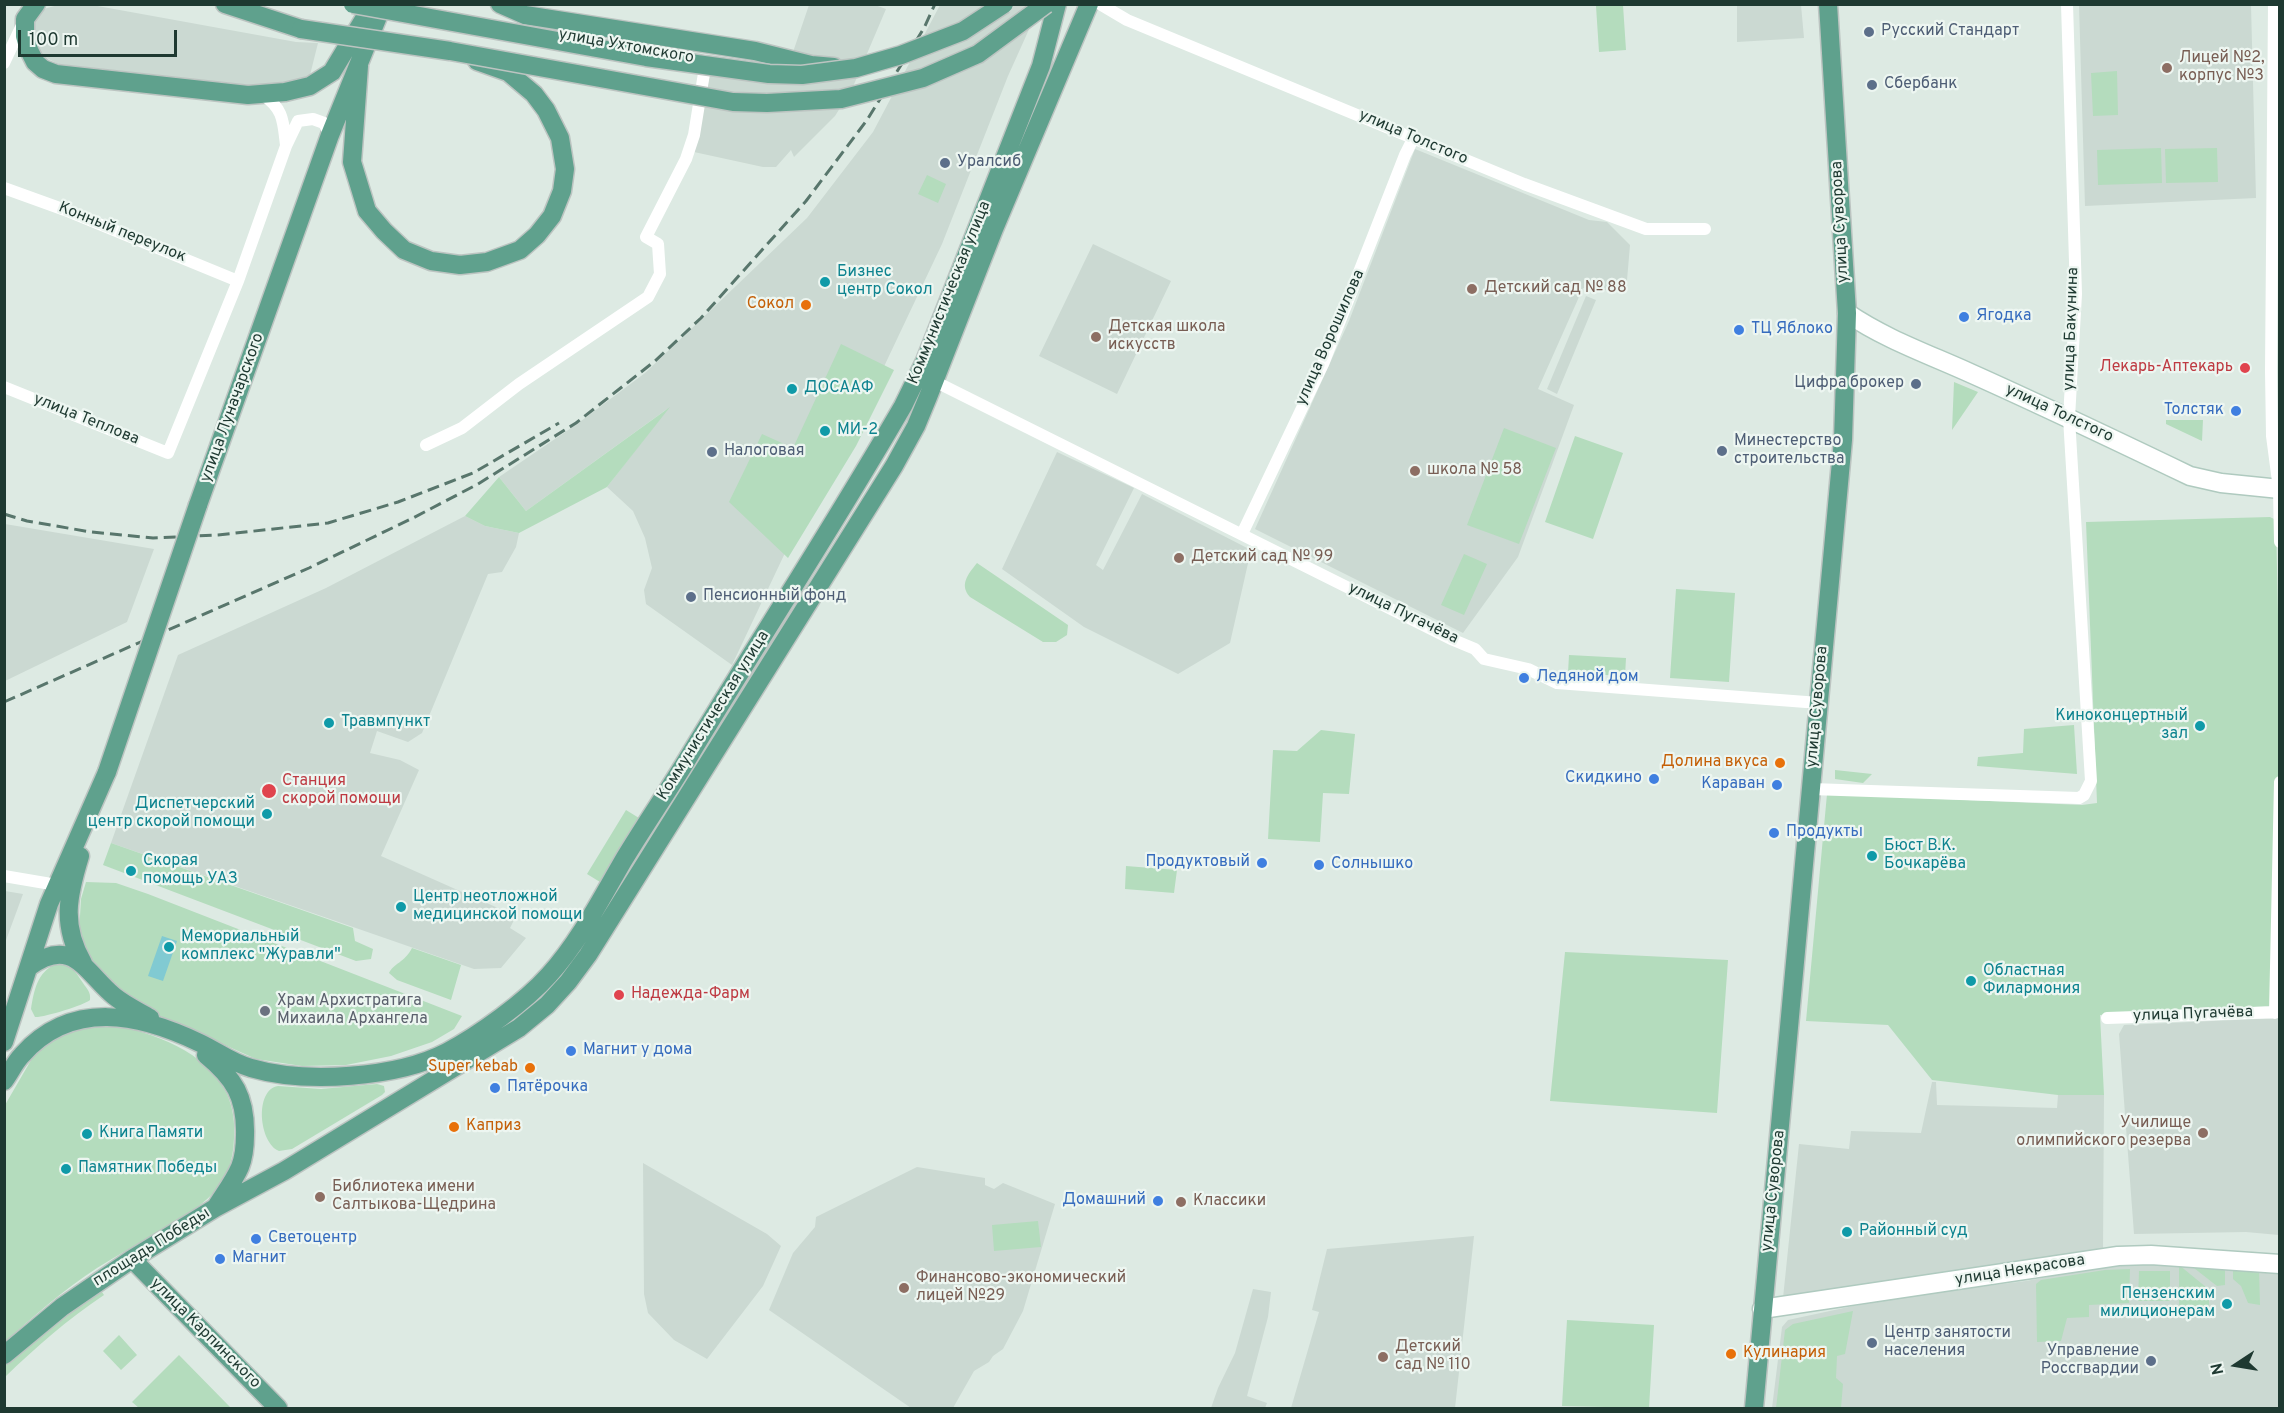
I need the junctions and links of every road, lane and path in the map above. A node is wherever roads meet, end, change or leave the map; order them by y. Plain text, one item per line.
1 (36, 4) edge
2 (225, 4) edge
3 (353, 4) edge
4 (373, 4) edge
5 (383, 4) edge
6 (501, 4) edge
7 (1004, 4) edge
8 (1046, 4) edge
9 (1058, 4) edge
10 (1065, 4) edge
11 (1089, 4) edge
12 (1100, 4) edge
13 (1828, 4) edge
14 (2067, 4) edge
15 (2274, 4) edge
16 (24, 19) junction
17 (1048, 45) junction
18 (450, 51) junction
19 (4, 63) edge
20 (359, 66) junction
21 (856, 68) junction
22 (263, 95) junction
23 (330, 135) junction
24 (1413, 139) junction
25 (286, 146) junction
26 (4, 188) edge
27 (1705, 229) dead end
28 (238, 280) junction
29 (1846, 313) junction
30 (927, 377) junction
31 (4, 387) edge
32 (2069, 418) junction
33 (426, 445) dead end
34 (2279, 489) edge
35 (1242, 534) junction
36 (2280, 542) edge
37 (1819, 703) junction
38 (2280, 782) edge
39 (1811, 789) junction
40 (4, 876) edge
41 (65, 883) junction
42 (83, 963) junction
43 (29, 967) junction
44 (2277, 1013) edge
45 (2106, 1018) dead end
46 (172, 1031) junction
47 (4, 1042) edge
48 (4, 1081) edge
49 (215, 1208) junction
50 (132, 1260) junction
51 (2280, 1264) edge
52 (1762, 1309) junction
53 (4, 1355) edge
54 (278, 1408) edge
55 (1754, 1408) edge

1 - 16 main road
2 - 18 main road, bridge
3 - 21 main road, bridge
4 - 22 main road
5 - 20 main road, улица Луначарского
5 - 33 street, улица Ухтомского
6 - 21 main road, bridge
7 - 21 main road, bridge
8 - 18 main road, bridge
9 - 17 main road, Коммунистическая улица
10 - 17 main road
11 - 30 main road, Коммунистическая улица
12 - 24 street, улица Толстого
13 - 29 main road, улица Суворова
14 - 32 street, улица Бакунина
15 - 34 street
16 - 19 street
16 - 22 main road
17 - 30 main road, Коммунистическая улица
18 - 20 main road, bridge
20 - 23 main road, улица Луначарского
22 - 25 street
23 - 25 street
23 - 41 main road, улица Луначарского, bridge
24 - 27 street, улица Толстого
24 - 35 street, улица Ворошилова
25 - 28 street
26 - 28 street, Конный переулок
28 - 31 street, улица Теплова
29 - 32 main road, улица Толстого
29 - 37 main road, улица Суворова
30 - 35 street, улица Пугачёва
30 - 46 main road, Коммунистическая улица
30 - 49 main road, Коммунистическая улица
32 - 34 main road, улица Толстого
32 - 39 street, улица Бакунина
34 - 36 street
35 - 37 street, улица Пугачёва
37 - 39 main road, улица Суворова
38 - 44 street
39 - 52 main road, улица Суворова
40 - 41 street
41 - 42 main road, улица Луначарского
41 - 43 main road, улица Луначарского
42 - 43 main road
42 - 46 main road, площадь Победы
43 - 47 main road
44 - 45 street, улица Пугачёва
46 - 48 main road, площадь Победы
46 - 49 main road, площадь Победы
49 - 50 main road, площадь Победы
50 - 53 main road, площадь Победы
50 - 54 main road, улица Карпинского
51 - 52 main road, улица Некрасова
52 - 55 main road, улица Суворова

